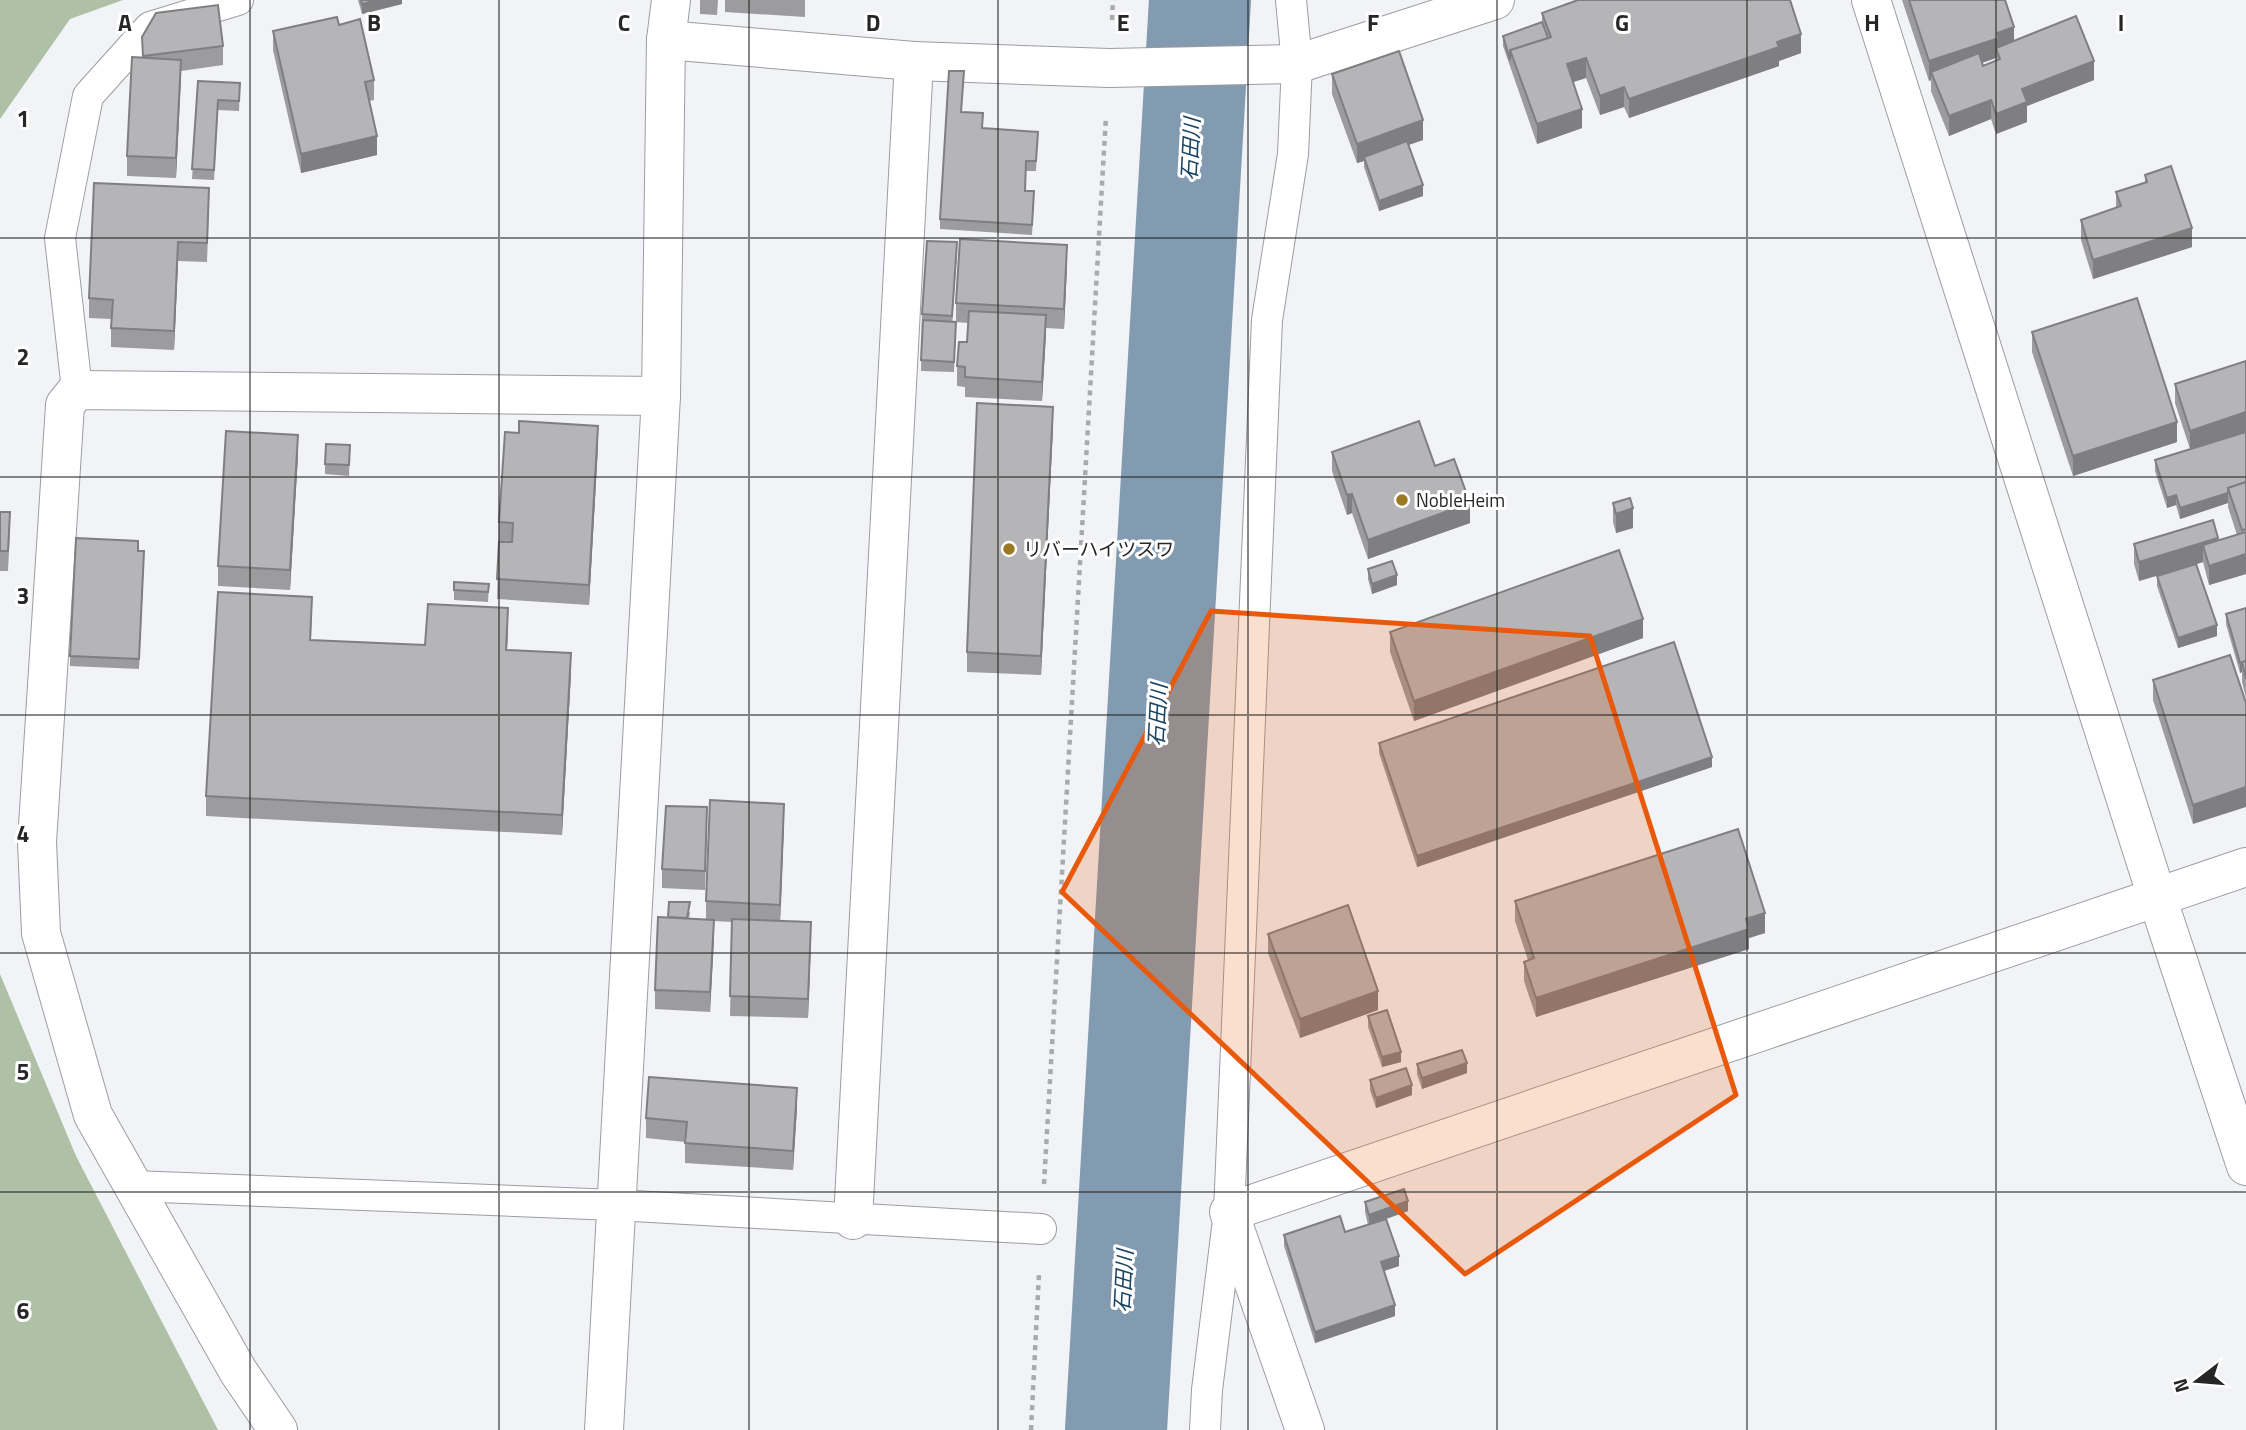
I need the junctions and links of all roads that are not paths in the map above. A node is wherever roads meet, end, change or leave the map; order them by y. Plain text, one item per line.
1 (239, 0) edge
2 (671, 0) edge
3 (1291, 0) edge
4 (1495, 0) edge
5 (1871, 0) edge
6 (666, 40) junction
7 (914, 61) junction
8 (1297, 64) junction
9 (77, 390) junction
10 (661, 396) junction
11 (2246, 867) edge
12 (2157, 897) junction
13 (2246, 1166) edge
14 (133, 1186) junction
15 (617, 1205) junction
16 (1229, 1212) junction
17 (853, 1220) junction
18 (1041, 1229) road end
19 (278, 1430) edge
20 (604, 1430) edge
21 (1205, 1430) edge
22 (1305, 1430) edge

1 - 9 lane
2 - 6 street
3 - 8 lane
4 - 8 street
5 - 12 street
6 - 7 street
6 - 10 street
7 - 8 street
7 - 17 street
8 - 16 lane
9 - 10 street
9 - 14 street
10 - 15 street
11 - 12 street
12 - 13 street
12 - 16 street
14 - 15 lane
14 - 19 street
15 - 17 lane
15 - 20 street
16 - 21 lane
16 - 22 street
17 - 18 lane

